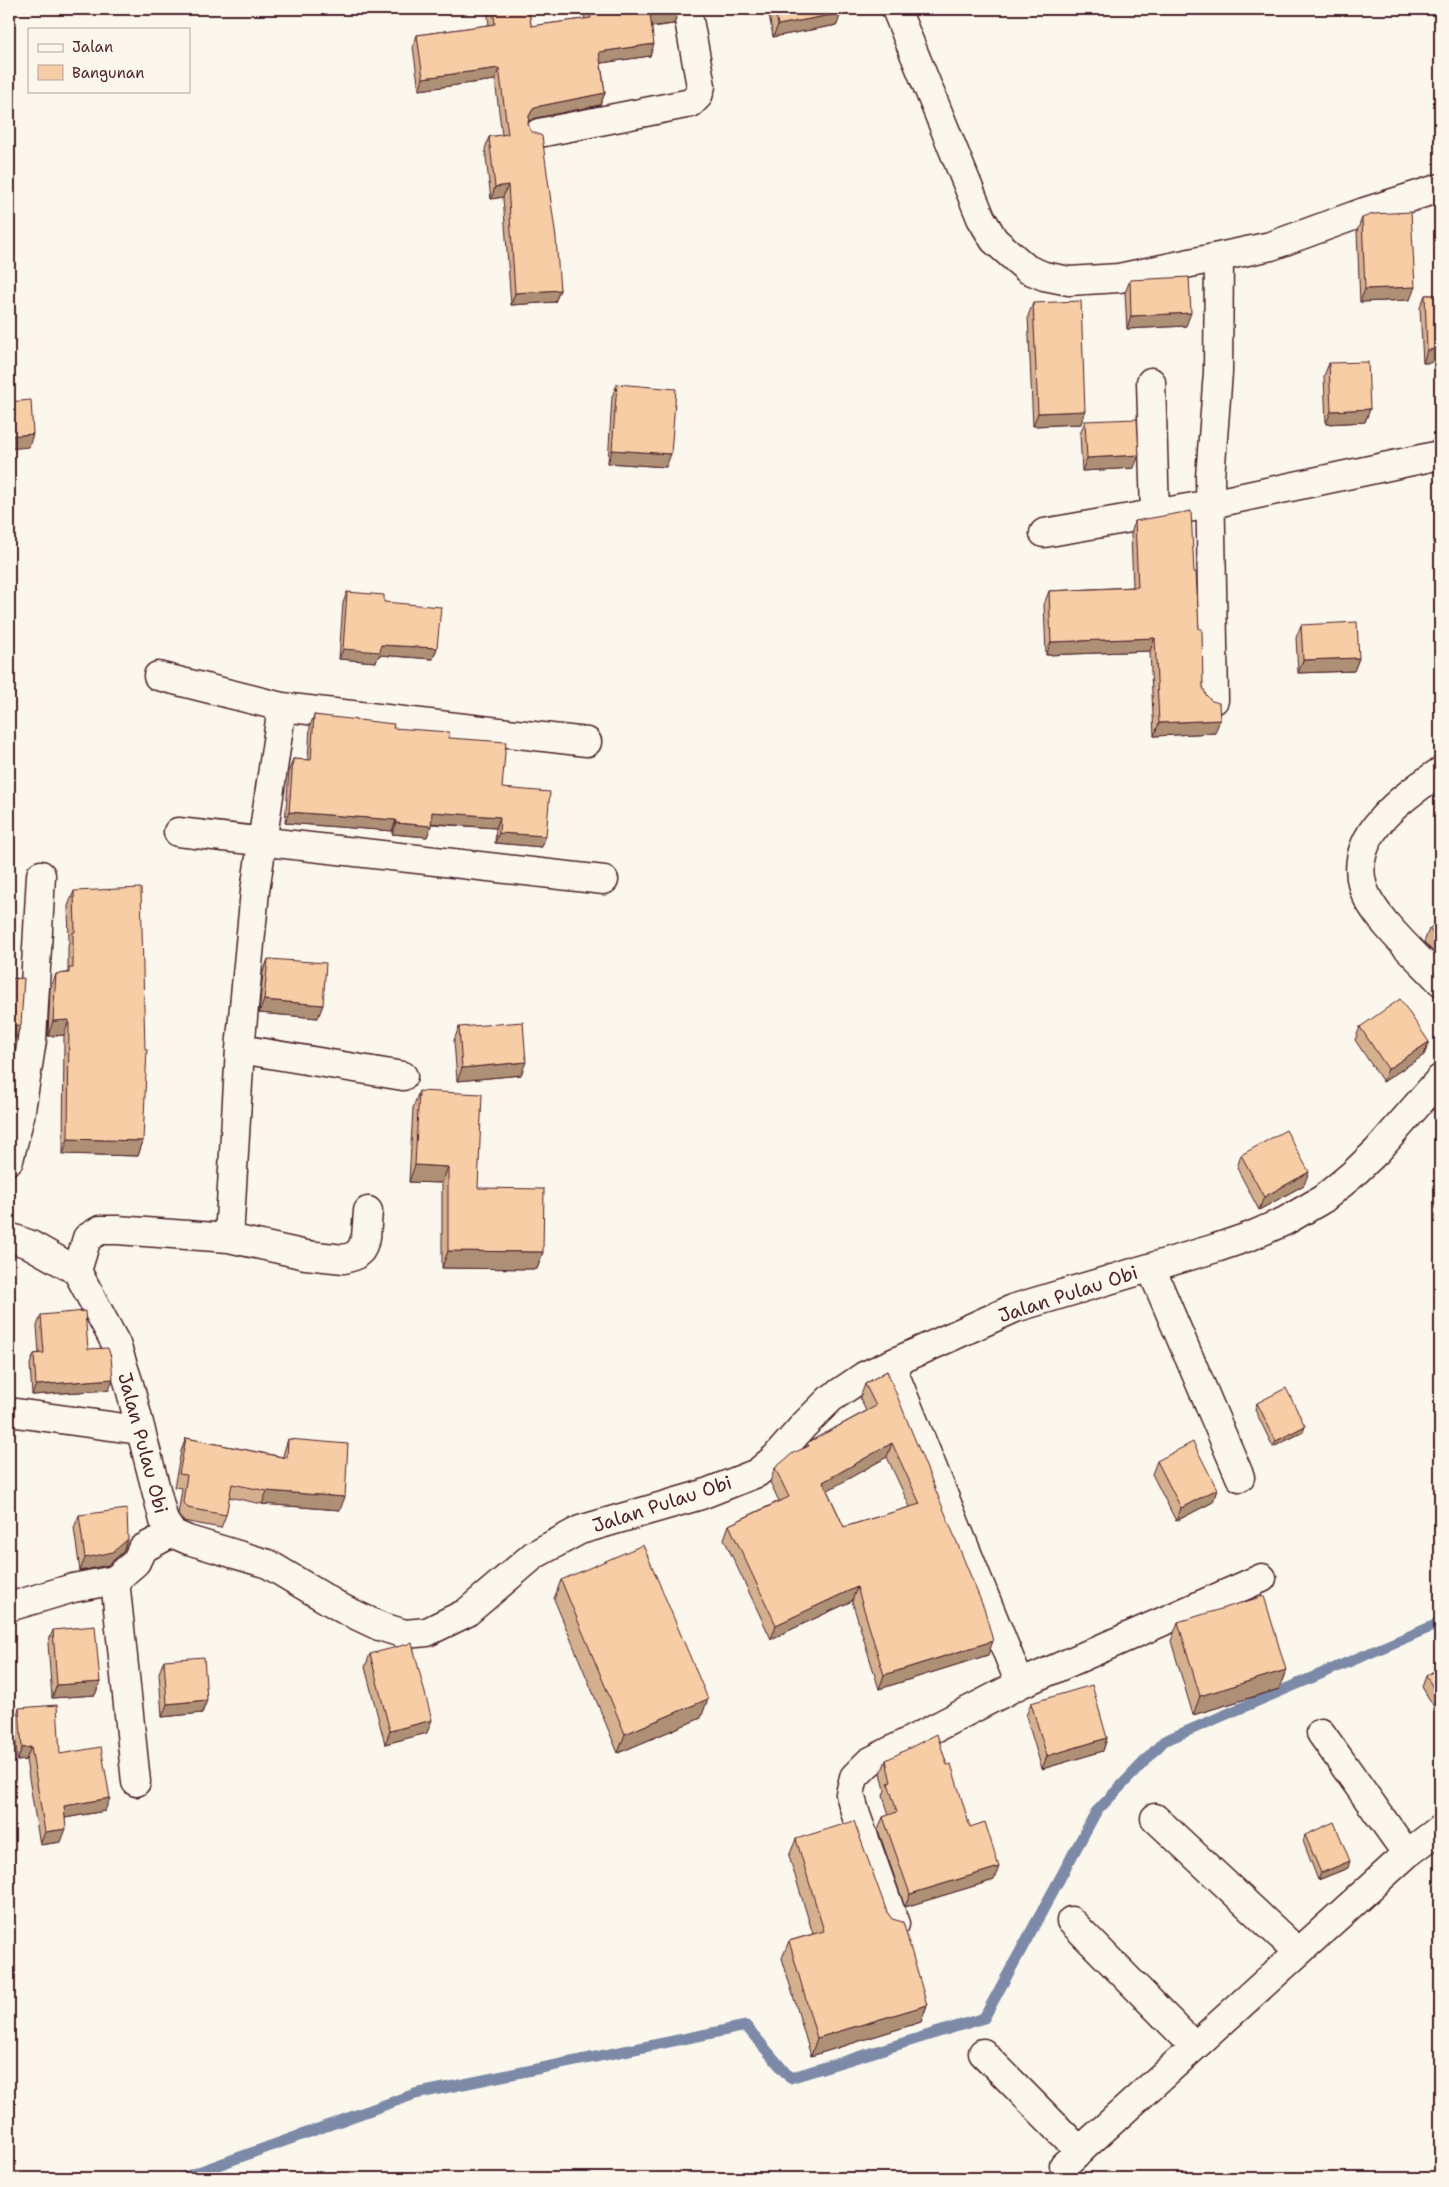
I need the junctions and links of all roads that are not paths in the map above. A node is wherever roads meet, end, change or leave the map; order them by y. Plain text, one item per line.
1 (687, 9) edge
2 (896, 9) edge
3 (539, 134) edge
4 (1440, 188) edge
5 (1219, 258) junction
6 (1151, 382) dead end
7 (1440, 455) edge
8 (1210, 504) junction
9 (1155, 513) junction
10 (1044, 533) dead end
11 (158, 676) dead end
12 (1214, 700) edge
13 (282, 707) junction
14 (587, 742) dead end
15 (1440, 772) edge
16 (178, 832) dead end
17 (263, 841) junction
18 (41, 875) dead end
19 (604, 880) dead end
20 (1440, 981) edge
21 (240, 1049) junction
22 (403, 1076) dead end
23 (1440, 1080) edge
24 (9, 1160) edge
25 (368, 1211) dead end
26 (9, 1237) edge
27 (229, 1238) junction
28 (1150, 1268) junction
29 (77, 1271) junction
30 (891, 1365) junction
31 (9, 1412) edge
32 (139, 1430) junction
33 (1240, 1477) dead end
34 (172, 1533) junction
35 (1262, 1578) dead end
36 (115, 1580) junction
37 (9, 1607) edge
38 (1020, 1684) junction
39 (1321, 1733) dead end
40 (136, 1782) dead end
41 (1154, 1818) dead end
42 (1440, 1829) edge
43 (1407, 1854) junction
44 (1071, 1921) dead end
45 (895, 1924) edge
46 (1298, 1952) junction
47 (1194, 2046) junction
48 (983, 2053) dead end

1 - 3 street
2 - 5 street
4 - 5 street
5 - 8 street
6 - 9 street
7 - 8 street
8 - 9 street
8 - 12 street
9 - 10 street
11 - 13 street
13 - 14 street
13 - 17 street
15 - 20 street
16 - 17 street
17 - 19 street
17 - 21 street
18 - 24 street
21 - 22 street
21 - 27 street
23 - 28 street, Jalan Pulau Obi
25 - 27 street
26 - 29 street
27 - 29 street
28 - 30 street, Jalan Pulau Obi
28 - 33 street
29 - 32 street, Jalan Pulau Obi
30 - 34 street, Jalan Pulau Obi
30 - 38 street
31 - 32 street
32 - 34 street, Jalan Pulau Obi
34 - 36 street
35 - 38 street
36 - 37 street
36 - 40 street
38 - 45 street
39 - 43 street
41 - 46 street
42 - 43 street
43 - 46 street
44 - 47 street
46 - 47 street
47 - 48 street

